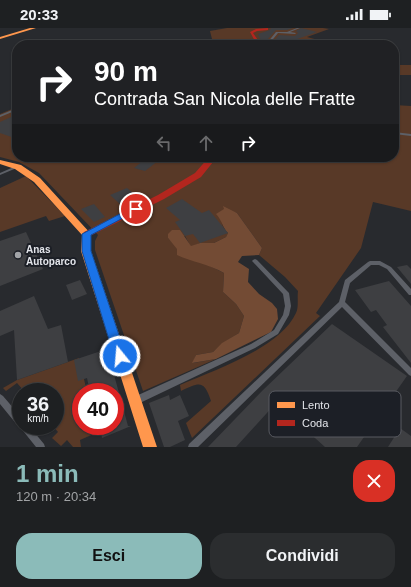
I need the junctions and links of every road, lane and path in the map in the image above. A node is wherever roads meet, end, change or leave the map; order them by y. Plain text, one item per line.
1 (32, 28) edge
2 (298, 28) edge
3 (267, 29) dead end
4 (287, 33) junction
5 (295, 33) dead end
6 (0, 38) edge
7 (254, 40) edge
8 (271, 40) edge
9 (12, 111) edge
10 (0, 116) edge
11 (399, 134) edge
12 (411, 135) edge
13 (0, 162) edge
14 (209, 162) edge
15 (18, 167) junction
16 (0, 174) edge
17 (87, 234) junction
18 (255, 261) dead end
19 (411, 293) edge
20 (342, 303) junction
21 (411, 373) edge
22 (0, 398) edge
23 (134, 401) junction
24 (12, 412) edge
25 (31, 435) edge
26 (41, 447) edge
27 (150, 447) edge
28 (192, 447) edge

1 - 6 street
2 - 4 lane
3 - 7 street
4 - 5 lane
4 - 8 lane
9 - 10 lane
11 - 12 lane
13 - 15 street
14 - 17 street
15 - 16 lane
15 - 17 street
17 - 23 street
18 - 23 lane
19 - 20 lane
20 - 21 lane
20 - 28 lane
22 - 24 lane
23 - 27 street
25 - 26 lane

